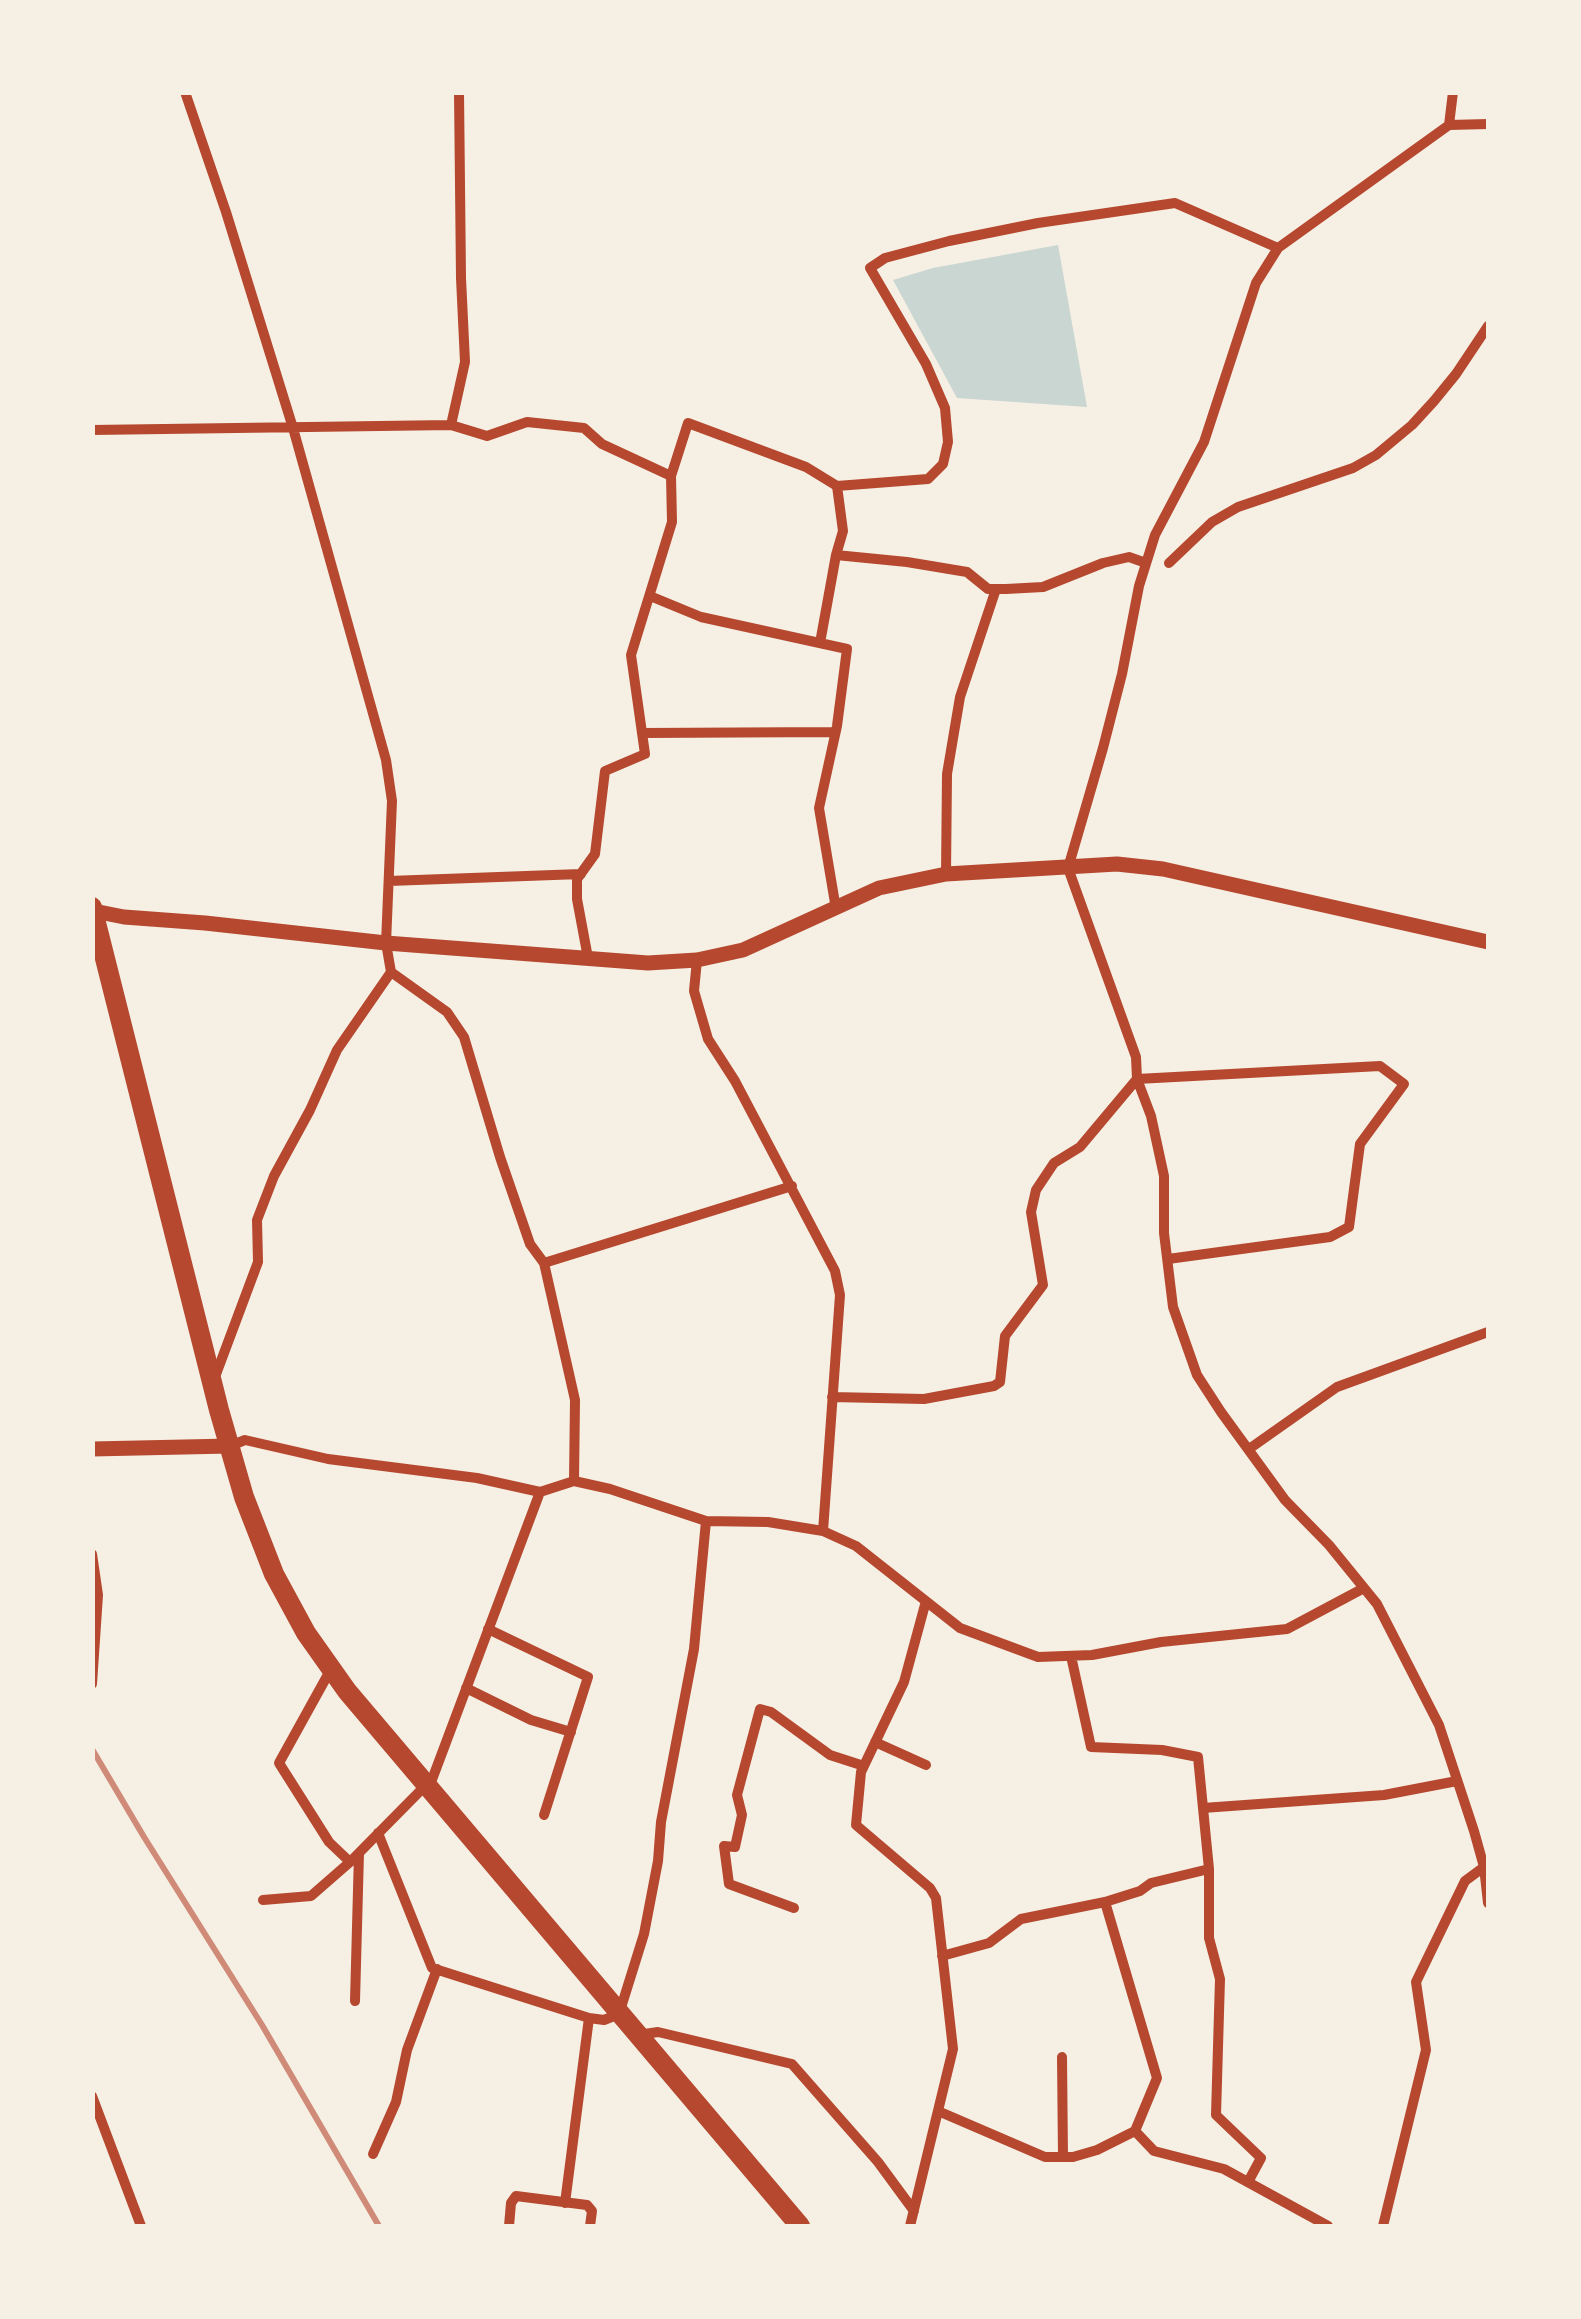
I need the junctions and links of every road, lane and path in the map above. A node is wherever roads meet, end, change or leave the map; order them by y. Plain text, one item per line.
1 (185, 92) edge
2 (459, 92) edge
3 (1453, 92) edge
4 (1488, 124) edge
5 (1449, 125) junction
6 (1278, 248) junction
7 (1488, 329) edge
8 (451, 425) junction
9 (293, 428) junction
10 (92, 430) edge
11 (672, 476) junction
12 (837, 486) junction
13 (836, 555) junction
14 (1169, 563) dead end
15 (1146, 564) junction
16 (996, 589) junction
17 (650, 596) junction
18 (820, 643) junction
19 (835, 732) junction
20 (642, 733) junction
21 (1068, 868) junction
22 (581, 874) junction
23 (946, 874) junction
24 (389, 881) junction
25 (836, 909) junction
26 (93, 910) edge
27 (1488, 942) edge
28 (386, 943) junction
29 (588, 958) junction
30 (697, 960) junction
31 (390, 972) junction
32 (1136, 1079) junction
33 (792, 1186) junction
34 (1168, 1259) junction
35 (544, 1263) junction
36 (1488, 1332) edge
37 (213, 1382) junction
38 (832, 1397) junction
39 (230, 1446) junction
40 (92, 1449) edge
41 (1248, 1449) junction
42 (574, 1482) junction
43 (540, 1492) junction
44 (706, 1521) junction
45 (823, 1531) junction
46 (92, 1554) edge
47 (1364, 1588) junction
48 (926, 1601) junction
49 (488, 1629) junction
50 (1071, 1656) junction
51 (331, 1668) junction
52 (92, 1684) edge
53 (466, 1688) junction
54 (570, 1732) junction
55 (875, 1742) junction
56 (926, 1765) dead end
57 (864, 1766) junction
58 (1457, 1781) junction
59 (426, 1788) junction
60 (1203, 1808) junction
61 (544, 1815) dead end
62 (378, 1833) junction
63 (359, 1852) junction
64 (350, 1862) junction
65 (1484, 1867) junction
66 (1209, 1870) junction
67 (263, 1900) dead end
68 (1104, 1902) junction
69 (1488, 1903) edge
70 (794, 1908) dead end
71 (942, 1956) junction
72 (437, 1969) junction
73 (356, 2001) dead end
74 (619, 2014) junction
75 (589, 2018) junction
76 (637, 2036) junction
77 (1062, 2057) dead end
78 (92, 2096) edge
79 (938, 2112) junction
80 (1134, 2131) junction
81 (372, 2154) dead end
82 (1063, 2158) junction
83 (1248, 2182) junction
84 (565, 2202) junction
85 (914, 2211) junction
86 (141, 2226) edge
87 (509, 2226) edge
88 (590, 2226) edge
89 (800, 2226) edge
90 (910, 2226) edge
91 (1328, 2226) edge
92 (1382, 2226) edge

1 - 9 street
2 - 8 street
3 - 5 street
4 - 5 street
5 - 6 street
6 - 12 street
6 - 15 street
7 - 14 street
8 - 9 street
8 - 11 street
9 - 10 street
9 - 24 street
11 - 12 street
11 - 17 street
12 - 13 street
13 - 16 street
13 - 18 street
15 - 16 street
15 - 21 street
16 - 23 street
17 - 18 street
17 - 20 street
18 - 19 street
19 - 20 street
19 - 25 street
20 - 22 street
21 - 23 street
21 - 27 street
21 - 32 street
22 - 24 street
22 - 29 street
23 - 25 street
24 - 28 street
25 - 30 street
26 - 28 street
26 - 37 main road
28 - 29 street
28 - 31 street
29 - 30 street
30 - 33 street
31 - 35 street
31 - 37 street
32 - 34 street
32 - 34 street
32 - 38 street
33 - 35 street
33 - 38 street
34 - 41 street
35 - 42 street
36 - 41 street
37 - 39 main road
38 - 45 street
39 - 40 street
39 - 43 street
39 - 51 main road
41 - 47 street
42 - 43 street
42 - 44 street
43 - 49 street
44 - 45 street
44 - 74 street
45 - 48 street
46 - 52 street
47 - 50 street
47 - 58 street
48 - 50 street
48 - 55 street
49 - 53 street
49 - 54 street
50 - 60 street
51 - 59 main road
51 - 64 street
53 - 54 street
53 - 59 street
54 - 61 street
55 - 56 street
55 - 57 street
57 - 70 street
57 - 71 street
58 - 60 street
58 - 65 street
59 - 62 street
59 - 74 main road
60 - 66 street
62 - 63 street
62 - 72 street
63 - 64 street
63 - 73 street
64 - 67 street
65 - 69 street
65 - 92 street
66 - 68 street
66 - 83 street
68 - 71 street
68 - 80 street
71 - 79 street
72 - 75 street
72 - 81 street
74 - 75 street
74 - 76 main road
75 - 84 street
76 - 85 street
76 - 89 main road
77 - 82 street
78 - 86 street
79 - 82 street
79 - 85 street
80 - 82 street
80 - 83 street
83 - 91 street
84 - 87 street
84 - 88 street
85 - 90 street

